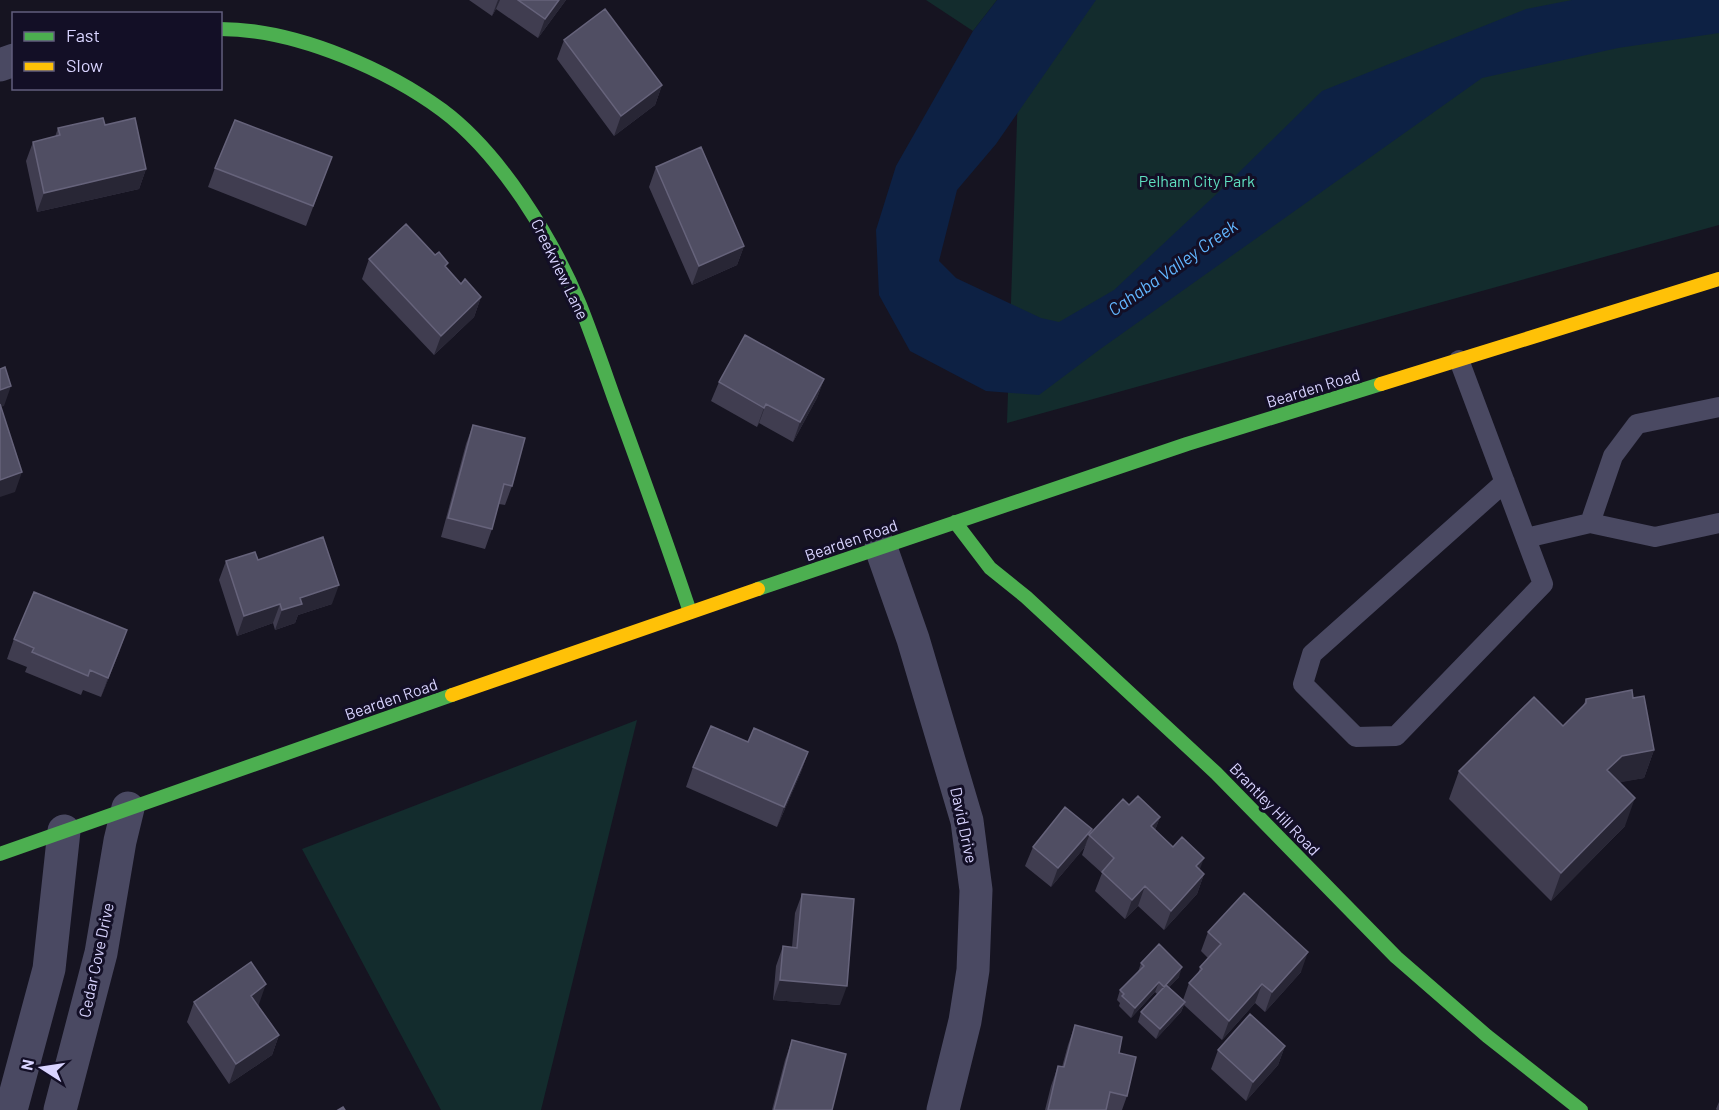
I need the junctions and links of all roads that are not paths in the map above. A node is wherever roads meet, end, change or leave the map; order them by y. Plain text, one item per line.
1 (222, 29) edge
2 (1719, 279) edge
3 (1459, 360) junction
4 (1719, 407) edge
5 (1505, 482) junction
6 (955, 522) junction
7 (1719, 523) edge
8 (1590, 524) junction
9 (1526, 538) junction
10 (881, 548) junction
11 (690, 612) junction
12 (128, 808) junction
13 (64, 831) junction
14 (0, 854) edge
15 (11, 1110) edge
16 (60, 1110) edge
17 (944, 1110) edge
18 (1581, 1110) edge

1 - 11 street, Creekview Lane
2 - 3 street, Bearden Road
3 - 5 lane
3 - 6 street, Bearden Road
4 - 8 lane
5 - 9 lane
5 - 9 lane
6 - 10 street, Bearden Road
6 - 18 street, Brantley Hill Road
7 - 8 lane
8 - 9 lane
10 - 11 street, Bearden Road
10 - 17 street, David Drive
11 - 12 street, Bearden Road
12 - 13 street, Bearden Road
12 - 16 street, Cedar Cove Drive
13 - 14 street, Bearden Road
13 - 15 street

